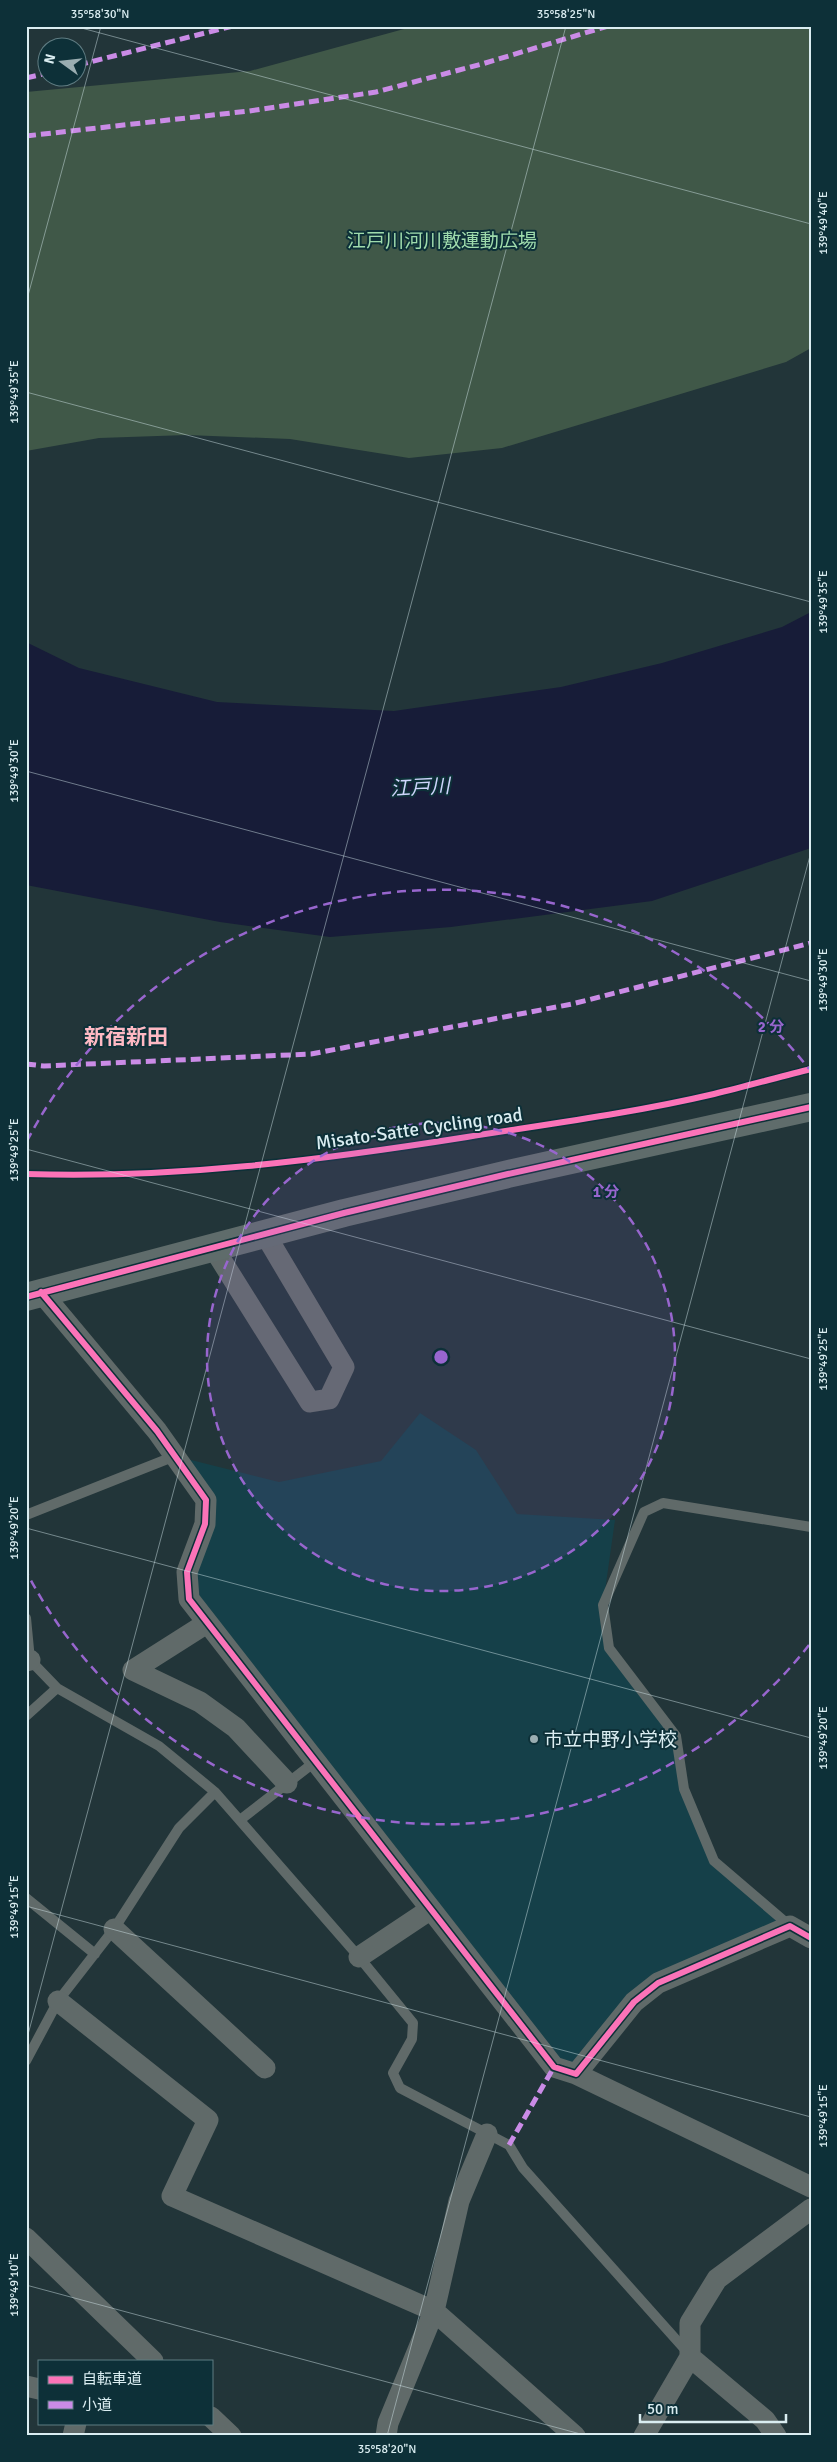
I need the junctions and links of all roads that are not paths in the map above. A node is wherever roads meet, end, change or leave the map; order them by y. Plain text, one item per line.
1 (811, 1106) edge
2 (265, 1234) junction
3 (213, 1247) junction
4 (34, 1295) edge
5 (176, 1456) junction
6 (26, 1515) edge
7 (811, 1527) edge
8 (26, 1618) edge
9 (207, 1623) junction
10 (28, 1661) edge
11 (57, 1688) junction
12 (26, 1716) edge
13 (316, 1761) junction
14 (287, 1783) junction
15 (215, 1792) junction
16 (240, 1820) junction
17 (26, 1898) edge
18 (431, 1909) junction
19 (790, 1926) junction
20 (114, 1929) junction
21 (811, 1938) edge
22 (95, 1954) junction
23 (359, 1957) junction
24 (58, 2001) junction
25 (26, 2061) edge
26 (265, 2068) dead end
27 (576, 2074) junction
28 (487, 2134) junction
29 (811, 2187) edge
30 (811, 2209) edge
31 (26, 2238) edge
32 (434, 2311) junction
33 (690, 2357) junction
34 (152, 2360) edge
35 (212, 2418) edge
36 (230, 2436) edge
37 (386, 2436) edge
38 (574, 2436) edge
39 (644, 2436) edge
40 (776, 2436) edge

1 - 2 street
2 - 3 street
2 - 3 street
3 - 4 street
4 - 5 street
5 - 6 lane
5 - 9 street
7 - 19 lane
8 - 10 lane
9 - 13 street
9 - 14 street
10 - 11 lane
11 - 12 lane
11 - 15 lane
13 - 14 lane
13 - 18 street
14 - 16 lane
15 - 16 lane
15 - 20 lane
16 - 23 lane
17 - 22 lane
18 - 23 street
18 - 27 street
19 - 21 street
19 - 27 street
20 - 22 lane
20 - 26 street
22 - 24 lane
23 - 28 lane
24 - 25 lane
24 - 32 street
27 - 29 street
28 - 32 street
28 - 33 lane
30 - 33 street
31 - 34 street
32 - 37 street
32 - 38 street
33 - 39 street
33 - 40 street
35 - 36 street

